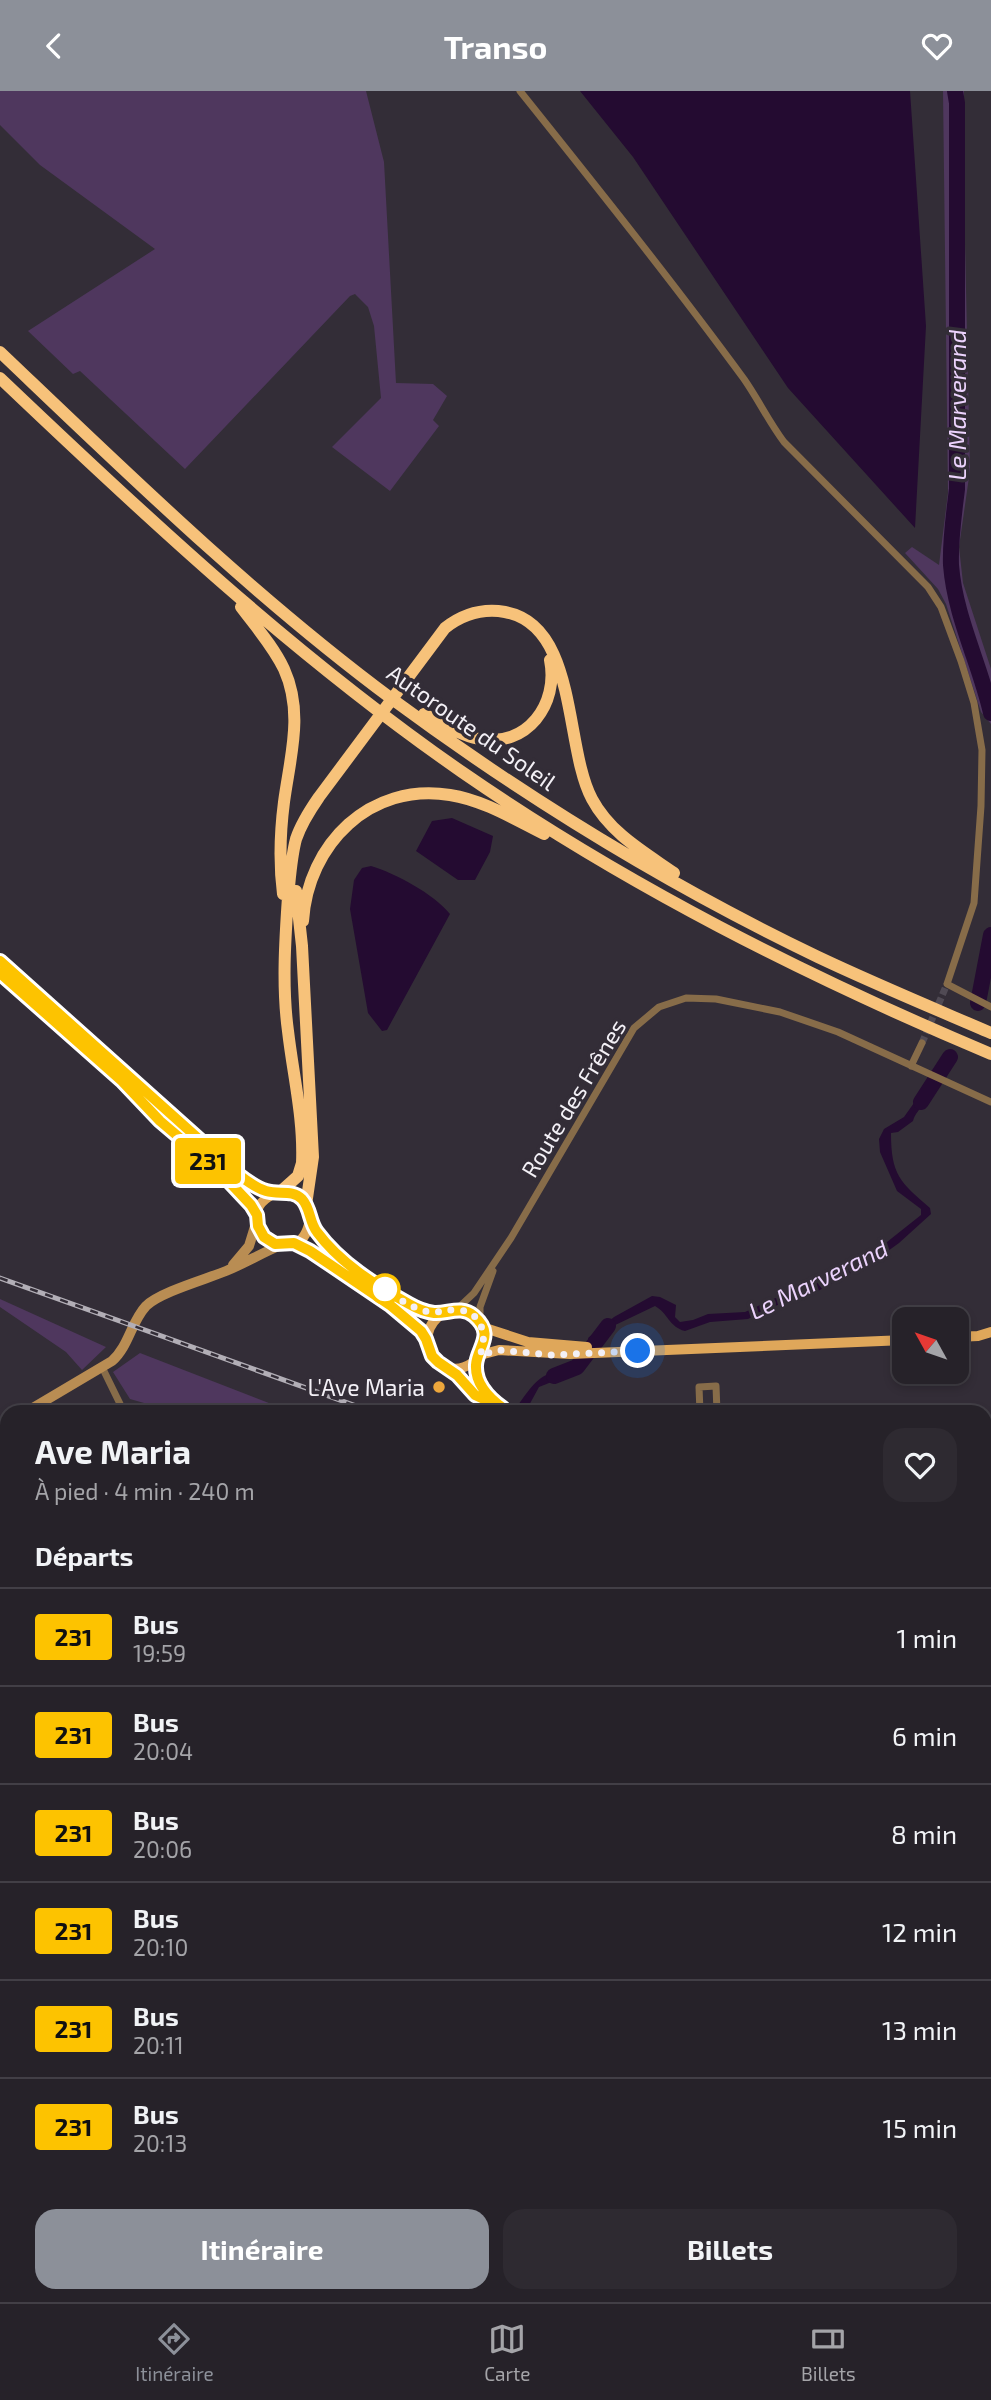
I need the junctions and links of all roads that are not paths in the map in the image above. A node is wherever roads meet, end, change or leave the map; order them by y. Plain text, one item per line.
1 (520, 91) edge
2 (0, 352) edge
3 (0, 378) edge
4 (226, 588) junction
5 (409, 678) junction
6 (389, 696) junction
7 (370, 731) junction
8 (603, 862) junction
9 (730, 912) junction
10 (286, 919) junction
11 (302, 946) junction
12 (0, 961) edge
13 (0, 973) edge
14 (990, 1007) edge
15 (991, 1033) edge
16 (922, 1043) tunnel mouth
17 (991, 1054) edge
18 (911, 1066) junction
19 (991, 1102) edge
20 (278, 1193) junction
21 (306, 1205) junction
22 (257, 1217) junction
23 (310, 1220) junction
24 (294, 1243) junction
25 (281, 1245) junction
26 (495, 1264) junction
27 (228, 1270) junction
28 (456, 1310) junction
29 (443, 1313) junction
30 (481, 1325) junction
31 (991, 1332) edge
32 (970, 1336) edge
33 (978, 1336) junction
34 (426, 1339) junction
35 (892, 1340) edge
36 (991, 1340) edge
37 (575, 1351) junction
38 (479, 1357) junction
39 (446, 1366) junction
40 (102, 1367) junction
41 (38, 1405) edge
42 (121, 1405) edge
43 (498, 1405) edge
44 (500, 1405) edge
45 (700, 1405) edge
46 (717, 1405) edge

1 - 14 street
2 - 6 highway, Autoroute du Soleil
3 - 4 highway, Autoroute du Soleil
4 - 8 highway, Autoroute du Soleil
4 - 10 highway
5 - 6 highway
5 - 7 highway
5 - 9 highway
6 - 9 highway, Autoroute du Soleil
7 - 10 highway
7 - 11 highway
8 - 11 highway
8 - 17 highway, Autoroute du Soleil
9 - 15 highway, Autoroute du Soleil
10 - 20 highway
11 - 21 highway
12 - 20 main road
13 - 22 main road
16 - 18 street
18 - 19 street, Route des Frênes
18 - 26 street, Route des Frênes
20 - 21 main road
20 - 22 main road
21 - 23 main road
22 - 25 main road
22 - 27 main road
23 - 24 main road
23 - 29 main road
24 - 25 main road
24 - 34 main road
25 - 27 main road
26 - 28 street, Route des Frênes
26 - 30 street, Route des Frênes
27 - 40 main road
28 - 29 main road
28 - 30 main road
29 - 34 main road
30 - 37 main road
30 - 38 main road
31 - 33 main road
32 - 33 main road
33 - 36 main road
34 - 39 main road
35 - 37 main road
37 - 38 main road
38 - 39 main road
38 - 44 main road
39 - 43 main road
40 - 41 main road
40 - 42 street
45 - 46 street

